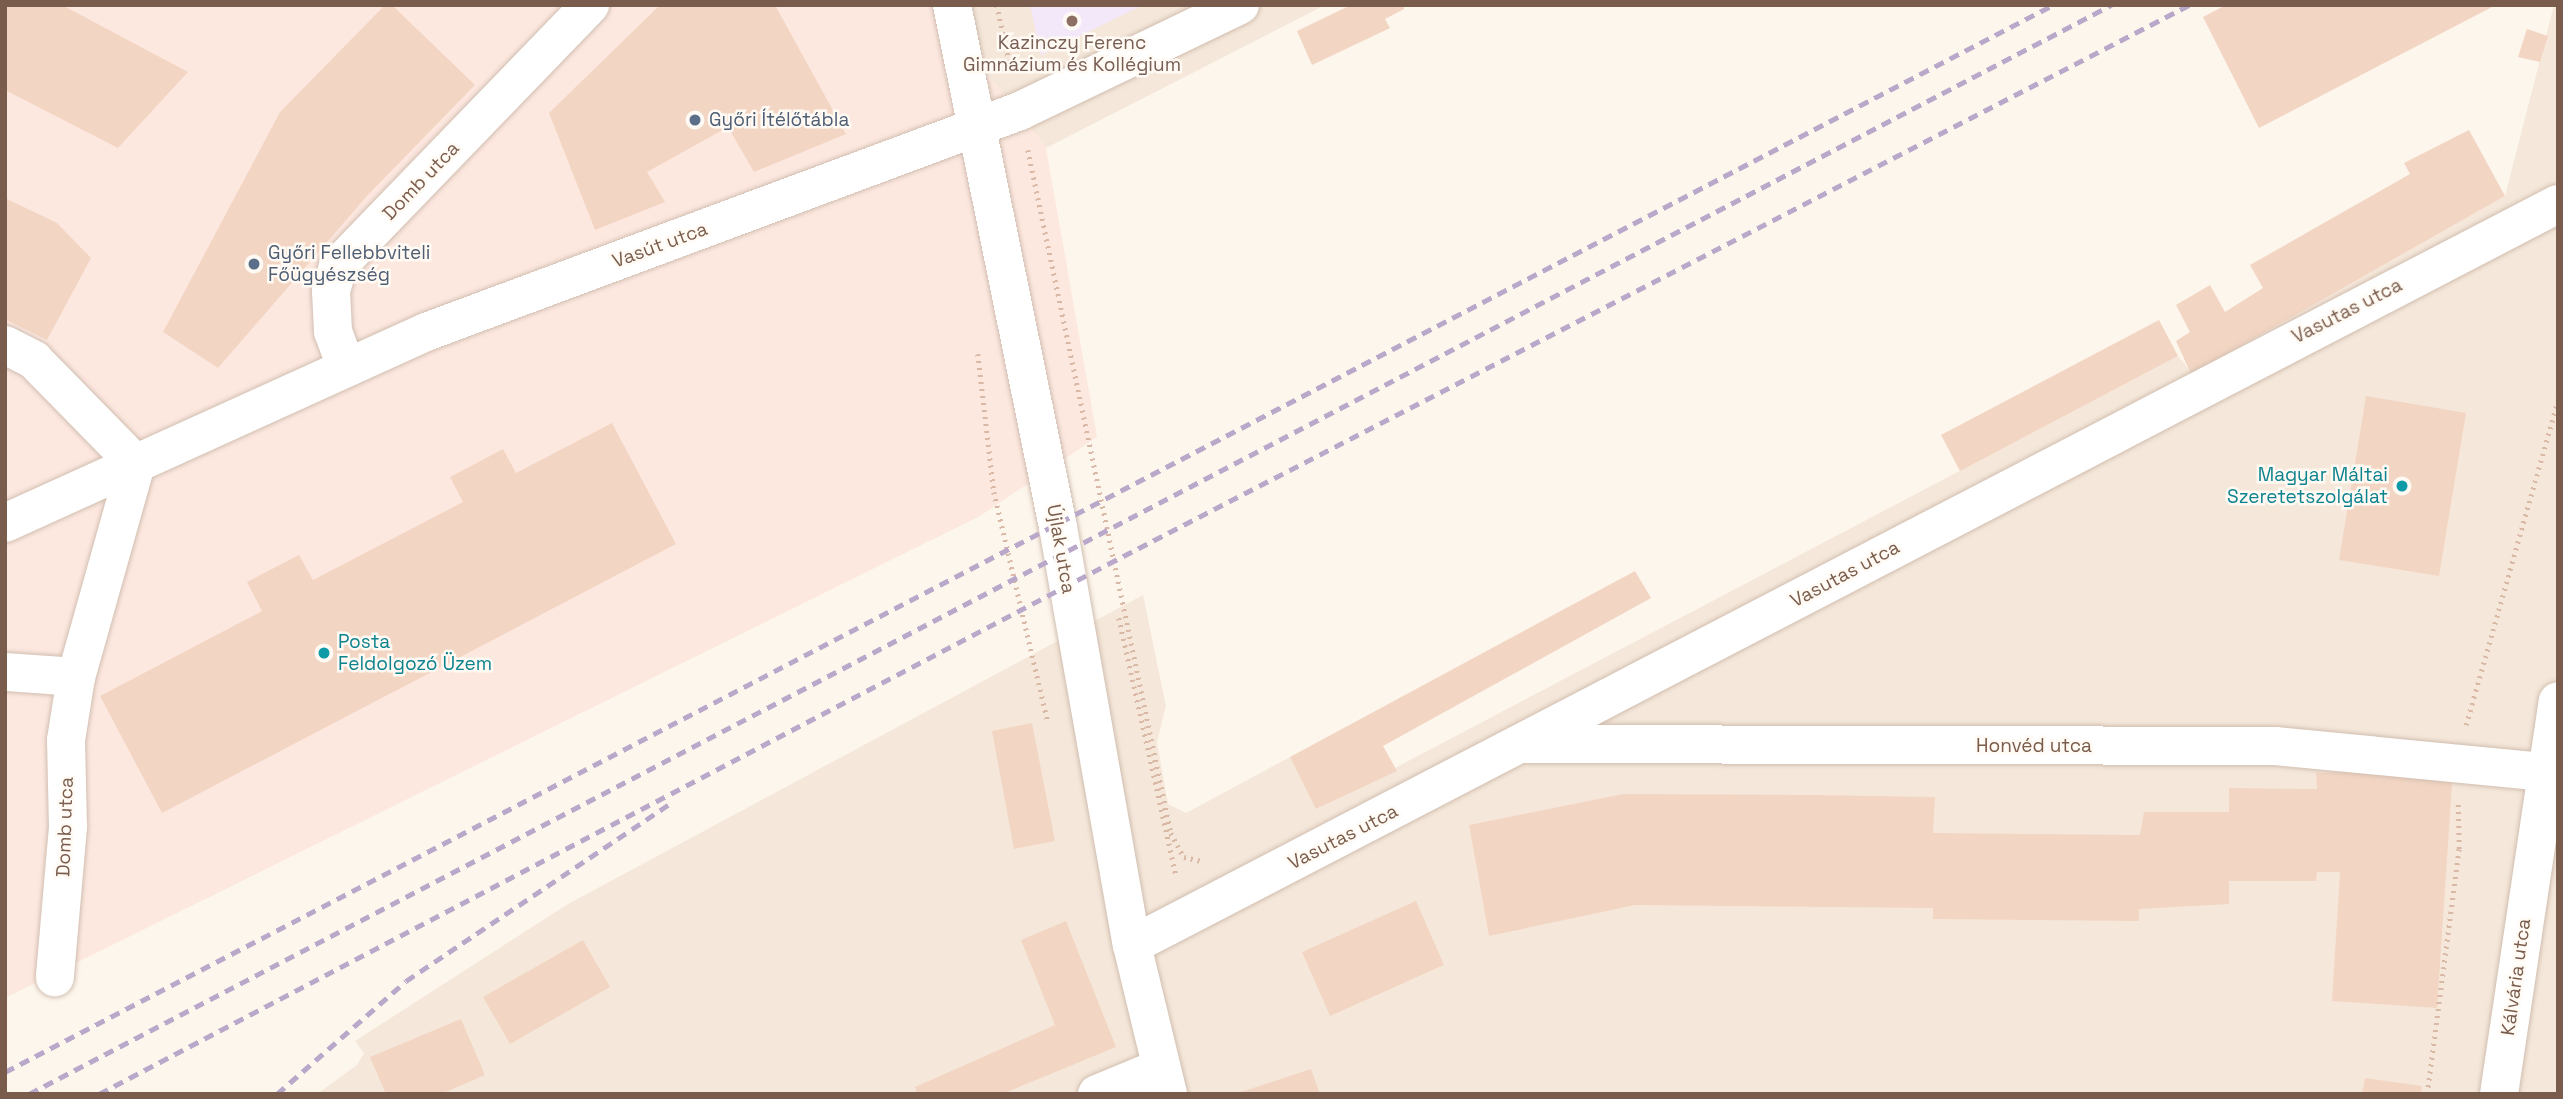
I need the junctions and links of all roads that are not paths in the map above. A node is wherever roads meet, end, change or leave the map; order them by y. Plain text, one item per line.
1 (590, 5) edge
2 (952, 5) edge
3 (1240, 5) edge
4 (976, 128) junction
5 (2558, 204) edge
6 (5, 345) edge
7 (346, 367) junction
8 (136, 464) junction
9 (5, 523) edge
10 (5, 672) edge
11 (76, 677) junction
12 (2558, 701) edge
13 (1522, 744) junction
14 (2546, 772) junction
15 (2545, 861) edge
16 (1132, 945) junction
17 (55, 977) dead end
18 (1164, 1081) edge
19 (1097, 1094) edge
20 (2499, 1094) edge

1 - 7 street, Domb utca
2 - 4 street, Újlak utca
3 - 4 street, Vasút utca
4 - 7 street, Vasút utca
4 - 16 street, Újlak utca
5 - 13 street, Vasutas utca
6 - 8 street
7 - 8 street
8 - 9 street
8 - 11 street, Domb utca
10 - 11 street
11 - 17 street, Domb utca
12 - 14 street, Kálvária utca
13 - 14 street, Honvéd utca
13 - 16 street, Vasutas utca
14 - 15 street, Kálvária utca
15 - 20 street, Kálvária utca
16 - 18 street, Újlak utca
18 - 19 street

